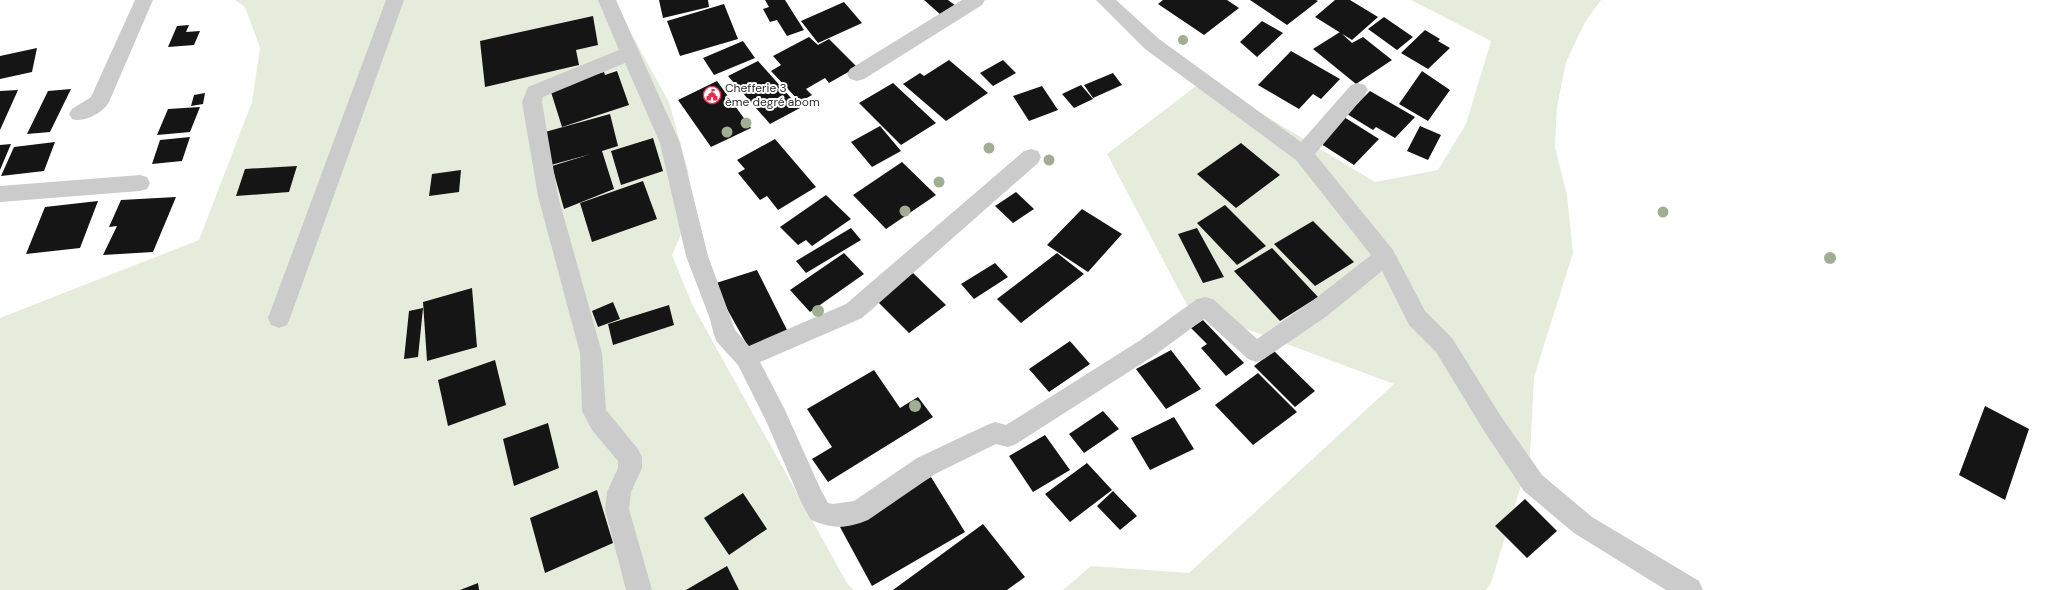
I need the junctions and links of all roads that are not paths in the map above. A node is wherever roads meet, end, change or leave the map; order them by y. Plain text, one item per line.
1 (144, 0) edge
2 (395, 0) edge
3 (607, 0) edge
4 (976, 0) edge
5 (1105, 0) edge
6 (630, 53) junction
7 (857, 74) dead end
8 (1358, 90) dead end
9 (78, 114) dead end
10 (1303, 154) junction
11 (1031, 157) dead end
12 (140, 183) dead end
13 (0, 194) edge
14 (1385, 256) junction
15 (279, 318) dead end
16 (746, 358) junction
17 (640, 590) edge
18 (1690, 590) edge

1 - 9 street
2 - 15 street
3 - 6 street
4 - 7 street
5 - 10 street
6 - 16 street
6 - 17 street
8 - 10 street
10 - 14 street
11 - 16 street
12 - 13 street
14 - 16 street
14 - 18 street

